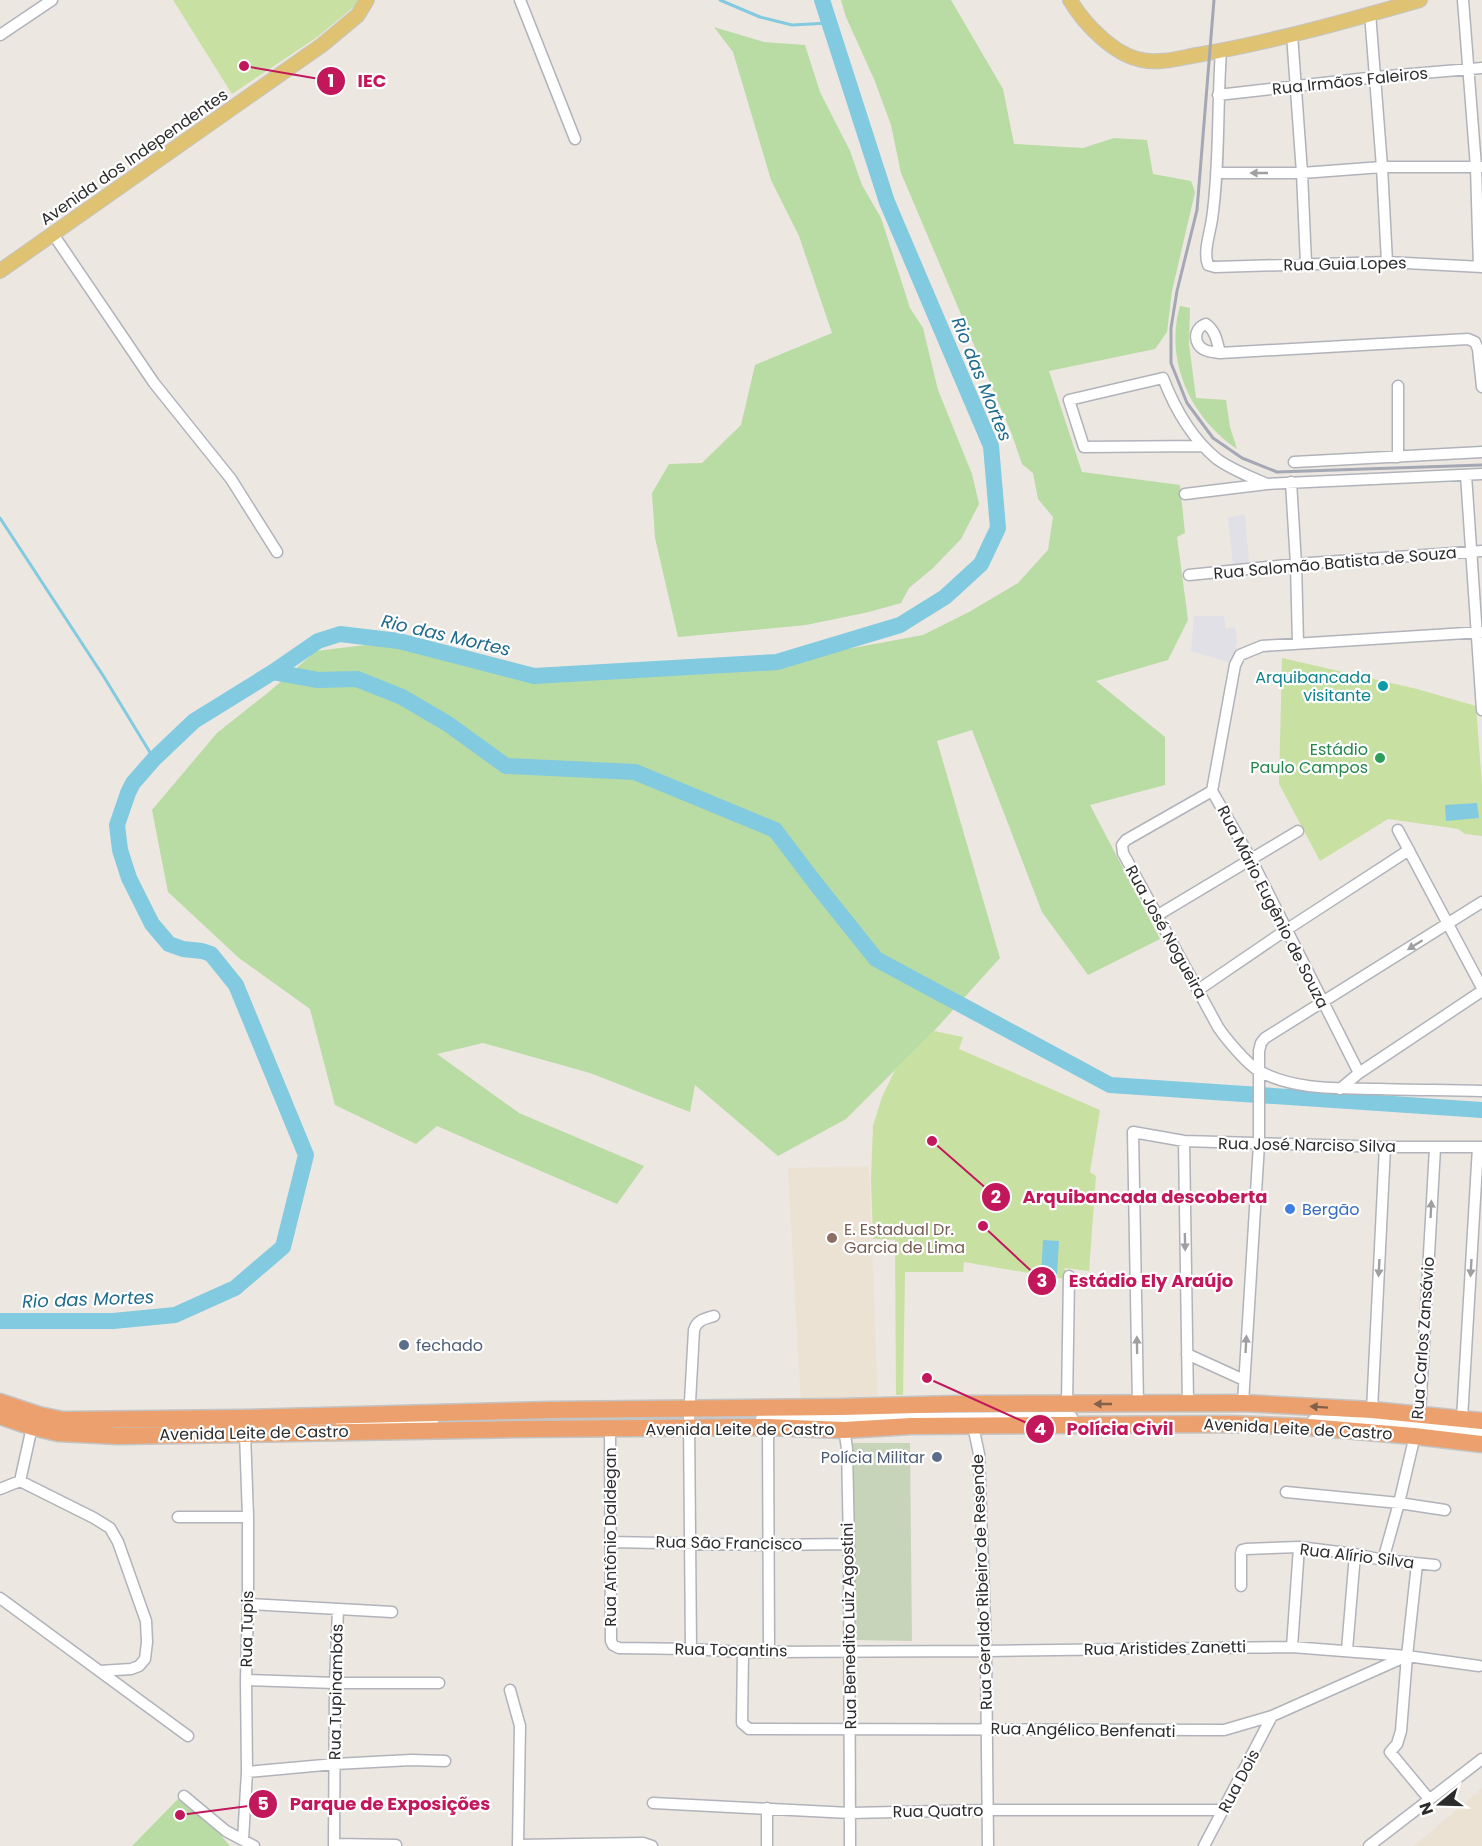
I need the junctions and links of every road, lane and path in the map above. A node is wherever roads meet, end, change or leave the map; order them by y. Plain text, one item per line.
1 (52, 0) edge
2 (367, 0) edge
3 (520, 0) edge
4 (1070, 0) edge
5 (1463, 0) edge
6 (1404, 2) edge
7 (1370, 13) junction
8 (1292, 34) junction
9 (0, 35) edge
10 (1221, 51) junction
11 (1482, 68) edge
12 (1468, 69) junction
13 (1376, 77) junction
14 (1296, 87) junction
15 (1218, 95) junction
16 (575, 139) dead end
17 (1382, 167) junction
18 (1479, 167) edge
19 (1302, 173) junction
20 (1216, 174) junction
21 (53, 234) junction
22 (1386, 262) junction
23 (1306, 263) junction
24 (1480, 267) edge
25 (0, 272) edge
26 (1220, 353) dead end
27 (1398, 386) dead end
28 (1482, 387) edge
29 (1203, 446) junction
30 (1482, 452) edge
31 (1398, 457) junction
32 (1294, 462) dead end
33 (1482, 474) edge
34 (1466, 475) junction
35 (1291, 482) junction
36 (1268, 484) junction
37 (1185, 494) dead end
38 (1477, 551) edge
39 (277, 552) dead end
40 (1296, 564) junction
41 (1189, 575) dead end
42 (1480, 632) edge
43 (1298, 643) junction
44 (1482, 710) edge
45 (1212, 790) junction
46 (1398, 830) dead end
47 (1298, 831) dead end
48 (1409, 850) junction
49 (1251, 859) junction
50 (1482, 902) edge
51 (1158, 915) junction
52 (1448, 925) junction
53 (1286, 930) junction
54 (1482, 989) edge
55 (1198, 990) junction
56 (1322, 1002) junction
57 (1259, 1071) junction
58 (1359, 1073) junction
59 (1340, 1089) junction
60 (1482, 1090) edge
61 (1185, 1142) junction
62 (1259, 1144) junction
63 (1385, 1147) junction
64 (1480, 1147) edge
65 (1435, 1148) junction
66 (1069, 1276) dead end
67 (714, 1316) dead end
68 (1186, 1354) junction
69 (1244, 1380) junction
70 (1188, 1403) junction
71 (1067, 1404) junction
72 (1138, 1404) junction
73 (0, 1405) edge
74 (1372, 1410) junction
75 (1235, 1415) junction
76 (969, 1416) junction
77 (768, 1418) junction
78 (842, 1418) junction
79 (689, 1419) junction
80 (1462, 1419) junction
81 (1482, 1421) edge
82 (243, 1425) junction
83 (1417, 1425) junction
84 (32, 1427) junction
85 (610, 1429) junction
86 (1482, 1432) edge
87 (1482, 1444) edge
88 (20, 1481) junction
89 (0, 1489) edge
90 (1286, 1492) dead end
91 (1399, 1503) junction
92 (1445, 1510) dead end
93 (178, 1517) dead end
94 (248, 1517) junction
95 (610, 1542) junction
96 (689, 1542) junction
97 (849, 1544) junction
98 (768, 1545) junction
99 (1299, 1547) junction
100 (1355, 1554) junction
101 (1383, 1560) junction
102 (1417, 1564) junction
103 (1436, 1565) dead end
104 (1241, 1586) dead end
105 (0, 1598) edge
106 (248, 1604) junction
107 (338, 1610) junction
108 (392, 1611) dead end
109 (613, 1646) joint
110 (1292, 1647) junction
111 (691, 1649) junction
112 (849, 1650) junction
113 (1347, 1650) junction
114 (769, 1651) junction
115 (986, 1651) junction
116 (743, 1652) junction
117 (1407, 1656) junction
118 (1479, 1666) dead end
119 (100, 1671) junction
120 (246, 1680) junction
121 (335, 1683) junction
122 (439, 1683) dead end
123 (510, 1690) dead end
124 (1272, 1716) junction
125 (850, 1729) junction
126 (986, 1729) junction
127 (188, 1736) dead end
128 (1482, 1759) edge
129 (445, 1761) dead end
130 (335, 1764) junction
131 (247, 1772) junction
132 (184, 1796) dead end
133 (1429, 1799) junction
134 (653, 1803) dead end
135 (767, 1808) junction
136 (987, 1810) junction
137 (1224, 1810) junction
138 (849, 1813) junction
139 (243, 1840) junction
140 (334, 1845) edge
141 (396, 1845) edge
142 (254, 1846) edge
143 (518, 1846) edge
144 (652, 1846) edge
145 (767, 1846) edge
146 (850, 1846) edge
147 (988, 1846) edge
148 (1204, 1846) edge
149 (1369, 1846) edge

1 - 9 street
2 - 21 main road, Avenida dos Independentes
3 - 16 street
4 - 10 main road
5 - 12 street
6 - 7 main road
7 - 8 main road
7 - 13 street
8 - 10 main road
8 - 14 street
10 - 15 street
11 - 12 street, Rua Irmãos Faleiros
12 - 13 street, Rua Irmãos Faleiros
12 - 18 street
13 - 14 street, Rua Irmãos Faleiros
13 - 17 street
14 - 15 street, Rua Irmãos Faleiros
14 - 19 street
15 - 20 street
17 - 18 street
17 - 19 street
17 - 22 street
18 - 24 street
19 -> 20 street
19 - 23 street
20 - 23 street, Rua Guia Lopes
21 - 25 main road, Avenida dos Independentes
21 - 39 street
22 - 23 street, Rua Guia Lopes
22 - 24 street, Rua Guia Lopes
26 - 28 street
27 - 31 street
29 - 29 street
29 - 36 street
30 - 31 street
31 - 32 street
33 - 34 street
34 - 35 street
34 - 38 street
35 - 36 street
35 - 40 street
36 - 37 street
38 - 40 street, Rua Salomão Batista de Souza
38 - 42 street
40 - 41 street, Rua Salomão Batista de Souza
40 - 43 street
42 - 43 street
42 - 44 street
43 - 45 street, Rua Mário Eugênio de Souza
45 - 49 street, Rua Mário Eugênio de Souza
45 - 51 street, Rua José Nogueira
46 - 48 street
47 - 49 street
48 - 52 street
48 - 53 street
49 - 51 street
49 - 53 street, Rua Mário Eugênio de Souza
50 - 52 street
51 - 55 street, Rua José Nogueira
52 - 54 street
52 -> 56 street
53 - 55 street
53 - 56 street, Rua Mário Eugênio de Souza
54 - 58 street
55 - 57 street, Rua José Nogueira
56 - 57 street
56 - 58 street, Rua Mário Eugênio de Souza
57 - 59 street
57 - 62 street
58 - 59 street
59 - 60 street
61 - 62 street, Rua José Narciso Silva
61 -> 68 street
72 -> 61 street, Rua José Narciso Silva
62 - 63 street, Rua José Narciso Silva
69 -> 62 street
63 - 65 street, Rua José Narciso Silva
63 -> 74 street
64 - 65 street, Rua José Narciso Silva
64 -> 80 street
83 -> 65 street, Rua Carlos Zansávio
66 - 71 street
67 - 79 street
68 - 69 street
68 - 70 street
69 - 75 street
70 - 72 highway, Avenida Leite de Castro
70 - 75 highway, Avenida Leite de Castro
72 -> 71 highway, Avenida Leite de Castro
71 - 76 highway, Avenida Leite de Castro
73 - 82 highway, Avenida Leite de Castro
73 - 84 highway, Avenida Leite de Castro
74 -> 75 highway, Avenida Leite de Castro
74 - 83 highway, Avenida Leite de Castro
75 - 76 highway, Avenida Leite de Castro
75 - 83 highway, Avenida Leite de Castro
76 - 78 highway, Avenida Leite de Castro
76 - 78 highway, Avenida Leite de Castro
76 - 115 street, Rua Geraldo Ribeiro de Resende
77 - 78 highway, Avenida Leite de Castro
77 - 78 highway, Avenida Leite de Castro
77 - 79 highway, Avenida Leite de Castro
77 - 98 street
78 - 97 street, Rua Benedito Luiz Agostini
79 - 82 highway, Avenida Leite de Castro
79 - 85 highway, Avenida Leite de Castro
79 - 96 street
80 - 81 highway, Avenida Leite de Castro
80 - 83 highway, Avenida Leite de Castro
82 - 84 highway, Avenida Leite de Castro
82 - 85 highway, Avenida Leite de Castro
82 - 94 street, Rua Tupis
83 - 86 street
83 - 87 highway, Avenida Leite de Castro
83 - 91 street, Rua Carlos Zansávio
84 - 88 street
85 - 95 street, Rua Antônio Daldegan
88 - 89 street
88 - 119 street
90 - 91 street
91 - 92 street
91 - 101 street, Rua Carlos Zansávio
93 - 94 street
94 - 106 street, Rua Tupis
95 - 96 street, Rua São Francisco
95 - 109 street, Rua Antônio Daldegan
96 - 98 street, Rua São Francisco
96 - 111 street
97 - 98 street, Rua São Francisco
97 - 112 street, Rua Benedito Luiz Agostini
98 - 114 street
99 - 100 street, Rua Alírio Silva
99 - 104 street, Rua Alírio Silva
99 - 110 street
100 - 101 street, Rua Alírio Silva
100 - 113 street
101 - 102 street, Rua Alírio Silva
102 - 103 street, Rua Alírio Silva
102 - 117 street
105 - 119 street
106 - 107 street
106 - 120 street, Rua Tupis
107 - 108 street
107 - 121 street, Rua Tupinambás
109 - 111 street, Rua Tocantins
110 - 113 street, Rua Aristides Zanetti
110 - 115 street, Rua Aristides Zanetti
111 - 116 street, Rua Tocantins
112 - 114 street, Rua Tocantins
112 - 115 street, Rua Aristides Zanetti
112 - 125 street, Rua Benedito Luiz Agostini
113 - 117 street, Rua Aristides Zanetti
114 - 116 street, Rua Tocantins
115 - 126 street, Rua Geraldo Ribeiro de Resende
116 - 125 street, Rua Angélico Benfenati
117 - 118 street, Rua Aristides Zanetti
117 - 124 street, Rua Angélico Benfenati
117 - 133 street
119 - 127 street
120 - 121 street
120 - 131 street, Rua Tupis
121 - 122 street
121 - 130 street, Rua Tupinambás
123 - 143 street
124 - 126 street, Rua Angélico Benfenati
124 - 137 street, Rua Dois
125 - 126 street, Rua Angélico Benfenati
125 - 138 street, Rua Benedito Luiz Agostini
126 - 136 street, Rua Geraldo Ribeiro de Resende
128 - 133 street
129 - 130 street
130 - 131 street
130 - 140 street, Rua Tupinambás
131 - 139 street, Rua Tupis
132 - 139 street
133 - 149 street
134 - 135 street, Rua Quatro
135 - 138 street, Rua Quatro
135 - 145 street
136 - 137 street, Rua Quatro
136 - 138 street, Rua Quatro
136 - 147 street, Rua Geraldo Ribeiro de Resende
137 - 148 street, Rua Dois
138 - 146 street, Rua Benedito Luiz Agostini
139 - 142 street
140 - 141 street
143 - 144 street

